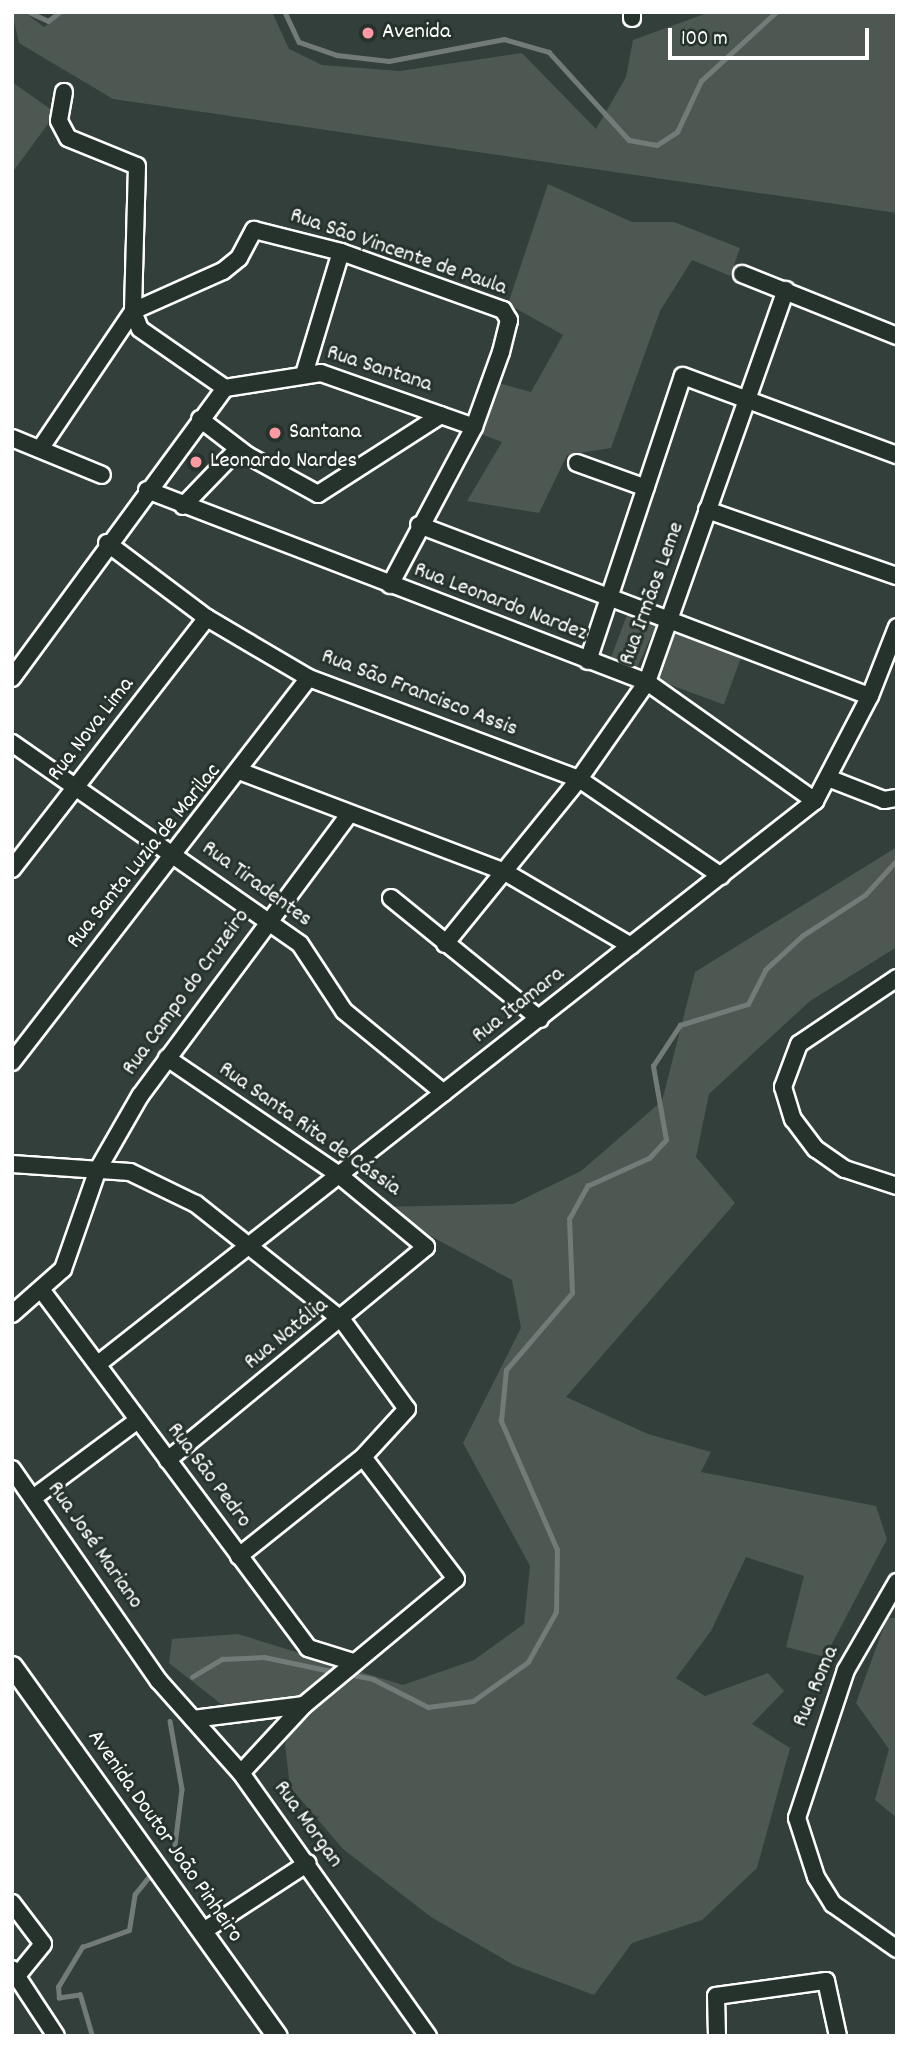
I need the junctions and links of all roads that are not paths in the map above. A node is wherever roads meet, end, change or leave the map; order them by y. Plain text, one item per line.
1 (64, 92) dead end
2 (341, 252) junction
3 (742, 274) dead end
4 (786, 290) junction
5 (133, 311) junction
6 (897, 336) edge
7 (306, 371) junction
8 (225, 388) junction
9 (743, 398) junction
10 (441, 415) junction
11 (200, 419) junction
12 (474, 427) junction
13 (12, 438) edge
14 (40, 449) junction
15 (238, 449) junction
16 (897, 455) edge
17 (577, 463) dead end
18 (102, 475) dead end
19 (646, 488) junction
20 (147, 490) junction
21 (183, 506) junction
22 (707, 510) junction
23 (419, 526) junction
24 (107, 543) junction
25 (897, 576) edge
26 (390, 585) junction
27 (609, 597) junction
28 (207, 618) junction
29 (669, 620) junction
30 (897, 627) edge
31 (588, 661) junction
32 (12, 678) edge
33 (309, 678) junction
34 (647, 682) junction
35 (870, 696) junction
36 (12, 743) edge
37 (242, 772) junction
38 (828, 778) junction
39 (579, 779) junction
40 (79, 787) junction
41 (897, 798) edge
42 (815, 801) junction
43 (348, 816) junction
44 (173, 853) junction
45 (12, 869) edge
46 (505, 872) junction
47 (721, 876) junction
48 (391, 898) dead end
49 (267, 921) junction
50 (445, 944) junction
51 (631, 946) junction
52 (897, 978) edge
53 (540, 1019) junction
54 (167, 1058) junction
55 (12, 1062) edge
56 (444, 1093) junction
57 (12, 1164) edge
58 (98, 1169) junction
59 (339, 1175) junction
60 (897, 1186) edge
61 (424, 1241) joint
62 (248, 1244) junction
63 (43, 1292) junction
64 (12, 1314) edge
65 (342, 1320) junction
66 (98, 1364) junction
67 (138, 1420) junction
68 (363, 1457) junction
69 (168, 1460) junction
70 (12, 1469) edge
71 (33, 1498) junction
72 (239, 1556) junction
73 (897, 1582) edge
74 (137, 1650) joint
75 (353, 1662) junction
76 (12, 1666) edge
77 (304, 1705) junction
78 (192, 1719) junction
79 (240, 1773) junction
80 (308, 1863) junction
81 (12, 1903) edge
82 (202, 1933) junction
83 (897, 1949) edge
84 (15, 1973) edge
85 (56, 2036) edge
86 (276, 2036) edge
87 (428, 2036) edge
88 (717, 2036) edge
89 (838, 2036) edge

1 - 5 street
2 - 5 street, Rua São Vincente de Paula
2 - 7 street
2 - 12 street, Rua São Vincente de Paula
3 - 4 street
4 - 6 street
4 - 9 street, Rua Irmãos Leme
5 - 8 street
5 - 14 street
7 - 8 street, Rua Santana
7 - 10 street, Rua Santana
8 - 11 street
9 - 16 street
9 - 19 street
9 - 22 street, Rua Irmãos Leme
10 - 12 street, Rua Santana
10 - 15 street
11 - 15 street
11 - 20 street
12 - 23 street
13 - 14 street
14 - 18 street
15 - 21 street
17 - 19 street
19 - 27 street
20 - 21 street, Rua Leonardo Nardez
20 - 24 street
21 - 26 street, Rua Leonardo Nardez
22 - 25 street
22 - 29 street, Rua Irmãos Leme
23 - 26 street
23 - 27 street
24 - 28 street, Rua São Francisco Assis
24 - 32 street
26 - 31 street, Rua Leonardo Nardez
27 - 29 street
27 - 31 street
28 - 33 street, Rua São Francisco Assis
28 - 40 street, Rua Nova Lima
29 - 34 street, Rua Irmãos Leme
29 - 35 street
30 - 35 street, Rua Itamara
31 - 34 street, Rua Leonardo Nardez
33 - 37 street, Rua Santa Luzia de Marilac
33 - 39 street, Rua São Francisco Assis
34 - 39 street, Rua Irmãos Leme
34 - 42 street, Rua Leonardo Nardez
35 - 38 street, Rua Itamara
36 - 40 street, Rua Tiradentes
37 - 43 street
37 - 44 street, Rua Santa Luzia de Marilac
38 - 41 street
38 - 42 street, Rua Itamara
39 - 46 street, Rua Irmãos Leme
39 - 47 street, Rua São Francisco Assis
40 - 44 street, Rua Tiradentes
40 - 45 street, Rua Nova Lima
42 - 47 street, Rua Itamara
43 - 46 street
43 - 49 street, Rua Campo do Cruzeiro
44 - 49 street, Rua Tiradentes
44 - 55 street, Rua Santa Luzia de Marilac
46 - 50 street, Rua Irmãos Leme
46 - 51 street
47 - 51 street, Rua Itamara
48 - 50 street
49 - 54 street, Rua Campo do Cruzeiro
49 - 56 street, Rua Tiradentes
50 - 53 street
51 - 53 street, Rua Itamara
52 - 60 street
53 - 56 street, Rua Itamara
54 - 58 street, Rua Campo do Cruzeiro
54 - 59 street, Rua Santa Rita de Cássia
56 - 59 street, Rua Itamara
57 - 58 street
58 - 62 street
58 - 63 street, Rua Campo do Cruzeiro
59 - 61 street, Rua Santa Rita de Cássia
59 - 62 street, Rua Itamara
61 - 65 street, Rua Natália
62 - 65 street
62 - 66 street, Rua Itamara
63 - 64 street, Rua Campo do Cruzeiro
63 - 66 street, Rua São Pedro
65 - 68 street
65 - 69 street, Rua Natália
66 - 67 street, Rua São Pedro
67 - 69 street, Rua São Pedro
67 - 71 street
68 - 72 street
68 - 75 street
69 - 72 street, Rua São Pedro
70 - 71 street, Rua José Mariano
71 - 74 street, Rua José Mariano
72 - 75 street, Rua São Pedro
73 - 83 street, Rua Roma
74 - 78 street, Rua Morgan
75 - 77 street
76 - 82 main road, Avenida Doutor João Pinheiro
77 - 78 street
77 - 79 street
78 - 79 street, Rua Morgan
79 - 80 street, Rua Morgan
80 - 82 street
80 - 87 street, Rua Morgan
81 - 84 street
82 - 86 main road, Avenida Doutor João Pinheiro
84 - 85 street
88 - 89 street

